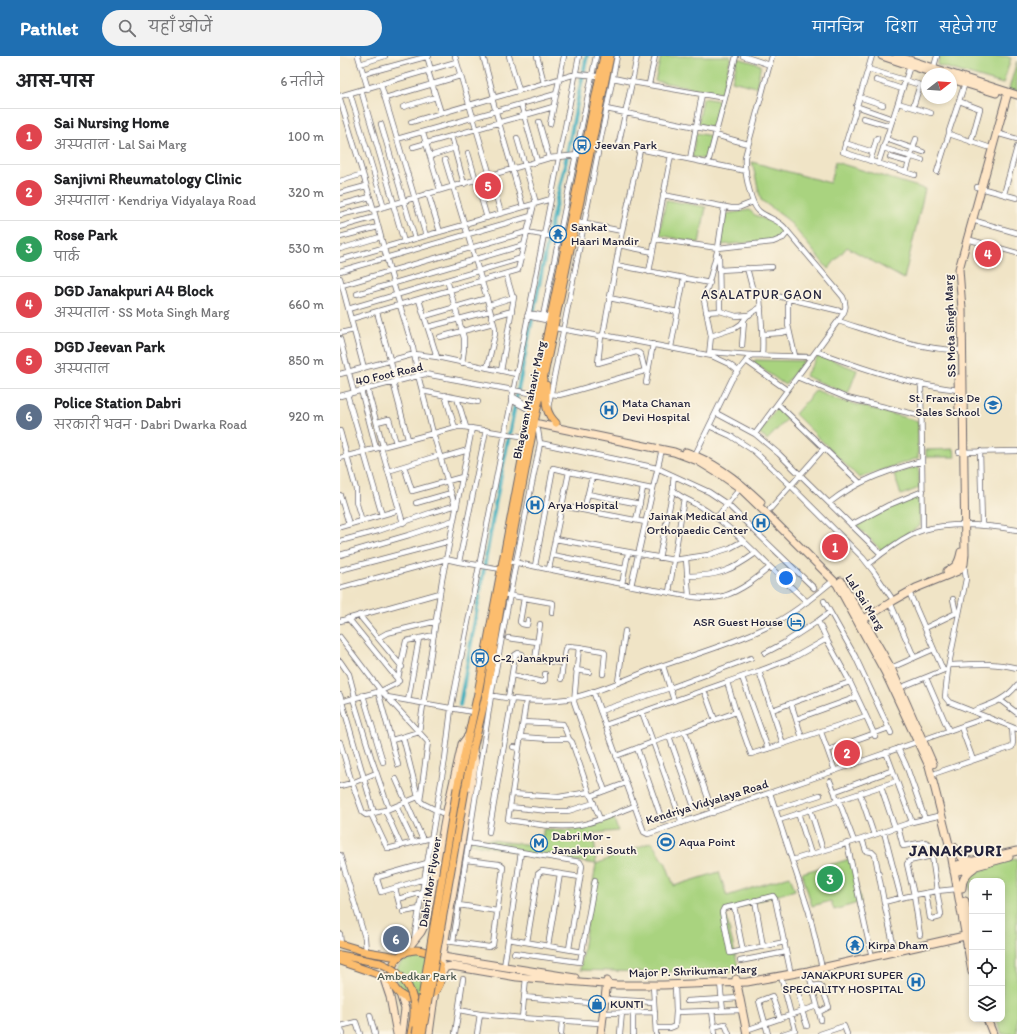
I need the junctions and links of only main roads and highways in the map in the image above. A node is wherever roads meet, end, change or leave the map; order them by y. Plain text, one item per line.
1 (604, 56) edge
2 (610, 56) edge
3 (546, 371) junction
4 (532, 417) junction
5 (554, 425) road end
6 (529, 437) junction
7 (469, 734) joint
8 (473, 750) joint
9 (340, 944) edge
10 (340, 955) edge
11 (401, 955) junction
12 (365, 956) junction
13 (340, 961) edge
14 (392, 982) junction
15 (411, 1034) edge
16 (416, 1034) edge
17 (422, 1034) edge

1 - 4 main road, Bhagwan Mahavir Marg
2 - 3 main road, Bhagwan Mahavir Marg
3 - 4 main road, Bhagwan Mahavir Marg
3 - 5 main road
4 - 6 main road, Bhagwan Mahavir Marg
6 - 7 main road, Bhagwan Mahavir Marg
6 - 8 main road, Bhagwan Mahavir Marg
7 - 16 main road, Dabri Mor Flyover, bridge
8 - 17 main road, Dabri Mor Flyover, bridge
9 - 12 main road
10 - 12 main road
11 - 12 main road
11 - 14 main road
11 - 14 main road
12 - 15 main road, bridge
13 - 14 main road

